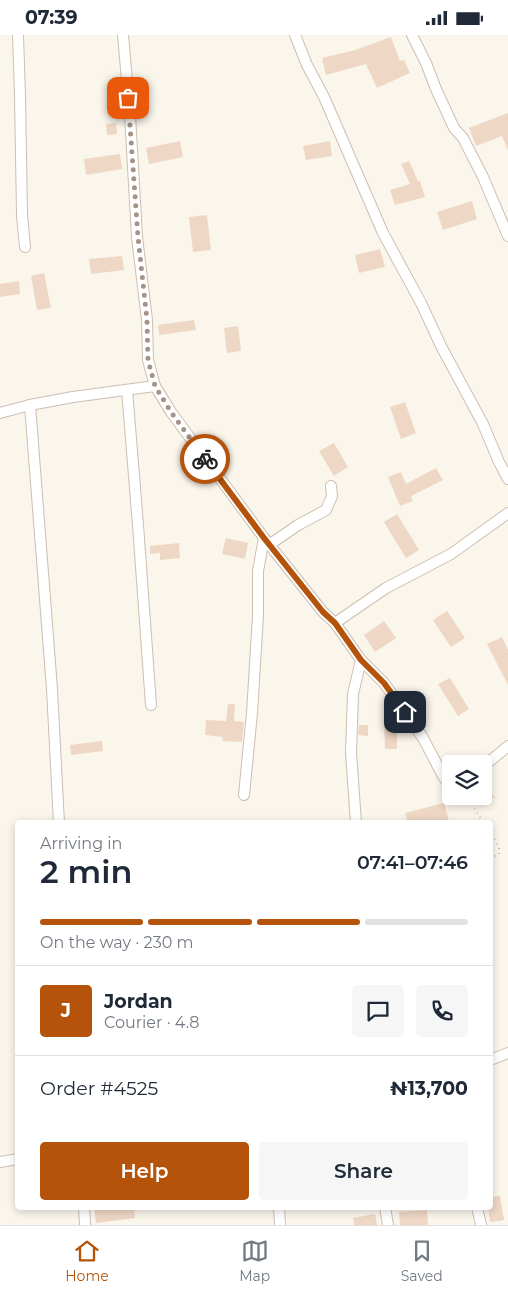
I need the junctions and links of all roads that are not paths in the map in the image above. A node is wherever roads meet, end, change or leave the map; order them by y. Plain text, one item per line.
1 (18, 35) edge
2 (123, 35) edge
3 (295, 35) edge
4 (412, 35) edge
5 (508, 236) edge
6 (25, 247) dead end
7 (155, 386) junction
8 (127, 390) junction
9 (30, 405) junction
10 (0, 413) edge
11 (508, 479) edge
12 (331, 486) dead end
13 (508, 513) edge
14 (267, 542) junction
15 (335, 623) junction
16 (361, 660) junction
17 (151, 705) dead end
18 (508, 746) edge
19 (492, 759) edge
20 (442, 774) edge
21 (244, 795) dead end
22 (59, 820) edge
23 (356, 820) edge
24 (508, 1053) edge
25 (493, 1059) edge
26 (15, 1160) edge
27 (0, 1162) edge
28 (84, 1210) edge
29 (279, 1210) edge
30 (386, 1210) edge
31 (478, 1210) edge
32 (85, 1225) edge
33 (280, 1225) edge
34 (388, 1225) edge
35 (481, 1225) edge

1 - 6 street
2 - 7 street
3 - 11 street
4 - 5 street
7 - 8 street
7 - 14 street
8 - 9 street
8 - 17 street
9 - 10 street
9 - 22 street
12 - 14 street
13 - 15 street
14 - 15 street
14 - 21 street
15 - 16 street
16 - 20 street
16 - 23 street
18 - 19 street
24 - 25 street
26 - 27 street
28 - 32 street
29 - 33 street
30 - 34 street
31 - 35 street

